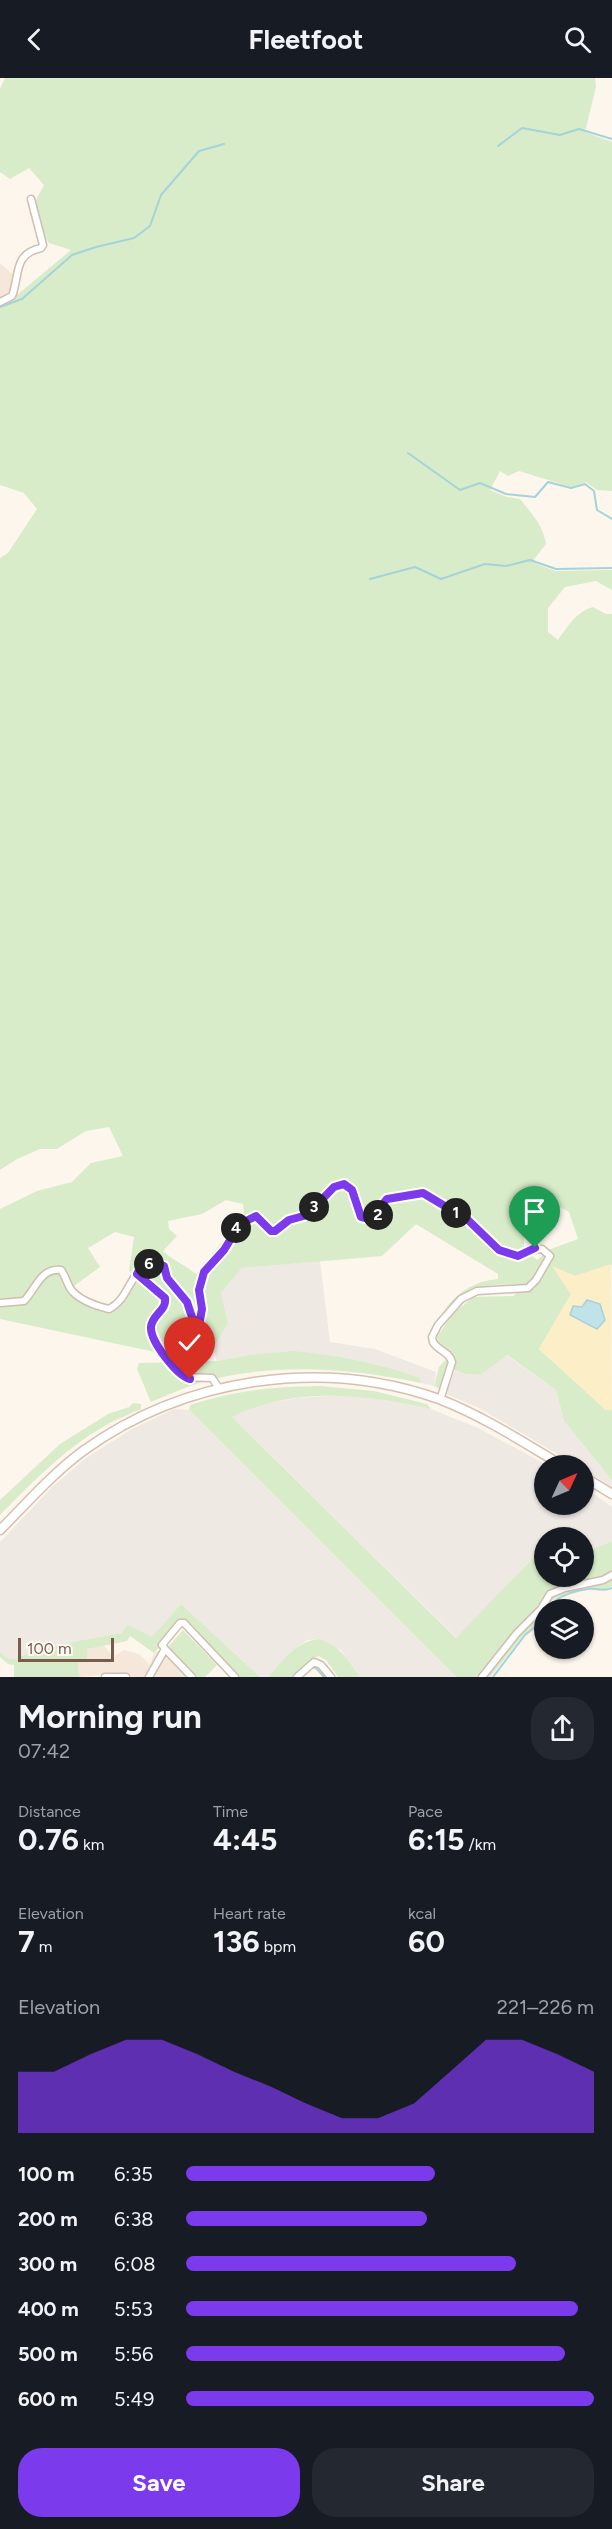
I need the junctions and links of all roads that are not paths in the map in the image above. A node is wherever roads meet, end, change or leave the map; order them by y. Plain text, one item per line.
1 (31, 199) dead end
2 (0, 302) edge
3 (137, 1274) junction
4 (0, 1304) edge
5 (219, 1388) junction
6 (440, 1400) junction
7 (544, 1455) edge
8 (594, 1483) edge
9 (612, 1494) edge
10 (0, 1530) edge
11 (612, 1575) edge
12 (165, 1649) junction
13 (105, 1677) edge
14 (126, 1677) edge
15 (149, 1677) edge
16 (192, 1677) edge
17 (235, 1677) edge
18 (297, 1677) edge
19 (331, 1677) edge
20 (482, 1677) edge

1 - 2 street
3 - 4 street
3 - 5 street
3 - 6 street
5 - 6 street
5 - 10 street
6 - 7 street
8 - 9 street
11 - 20 street
12 - 15 street
12 - 16 street
12 - 17 street
13 - 14 street
18 - 19 street

